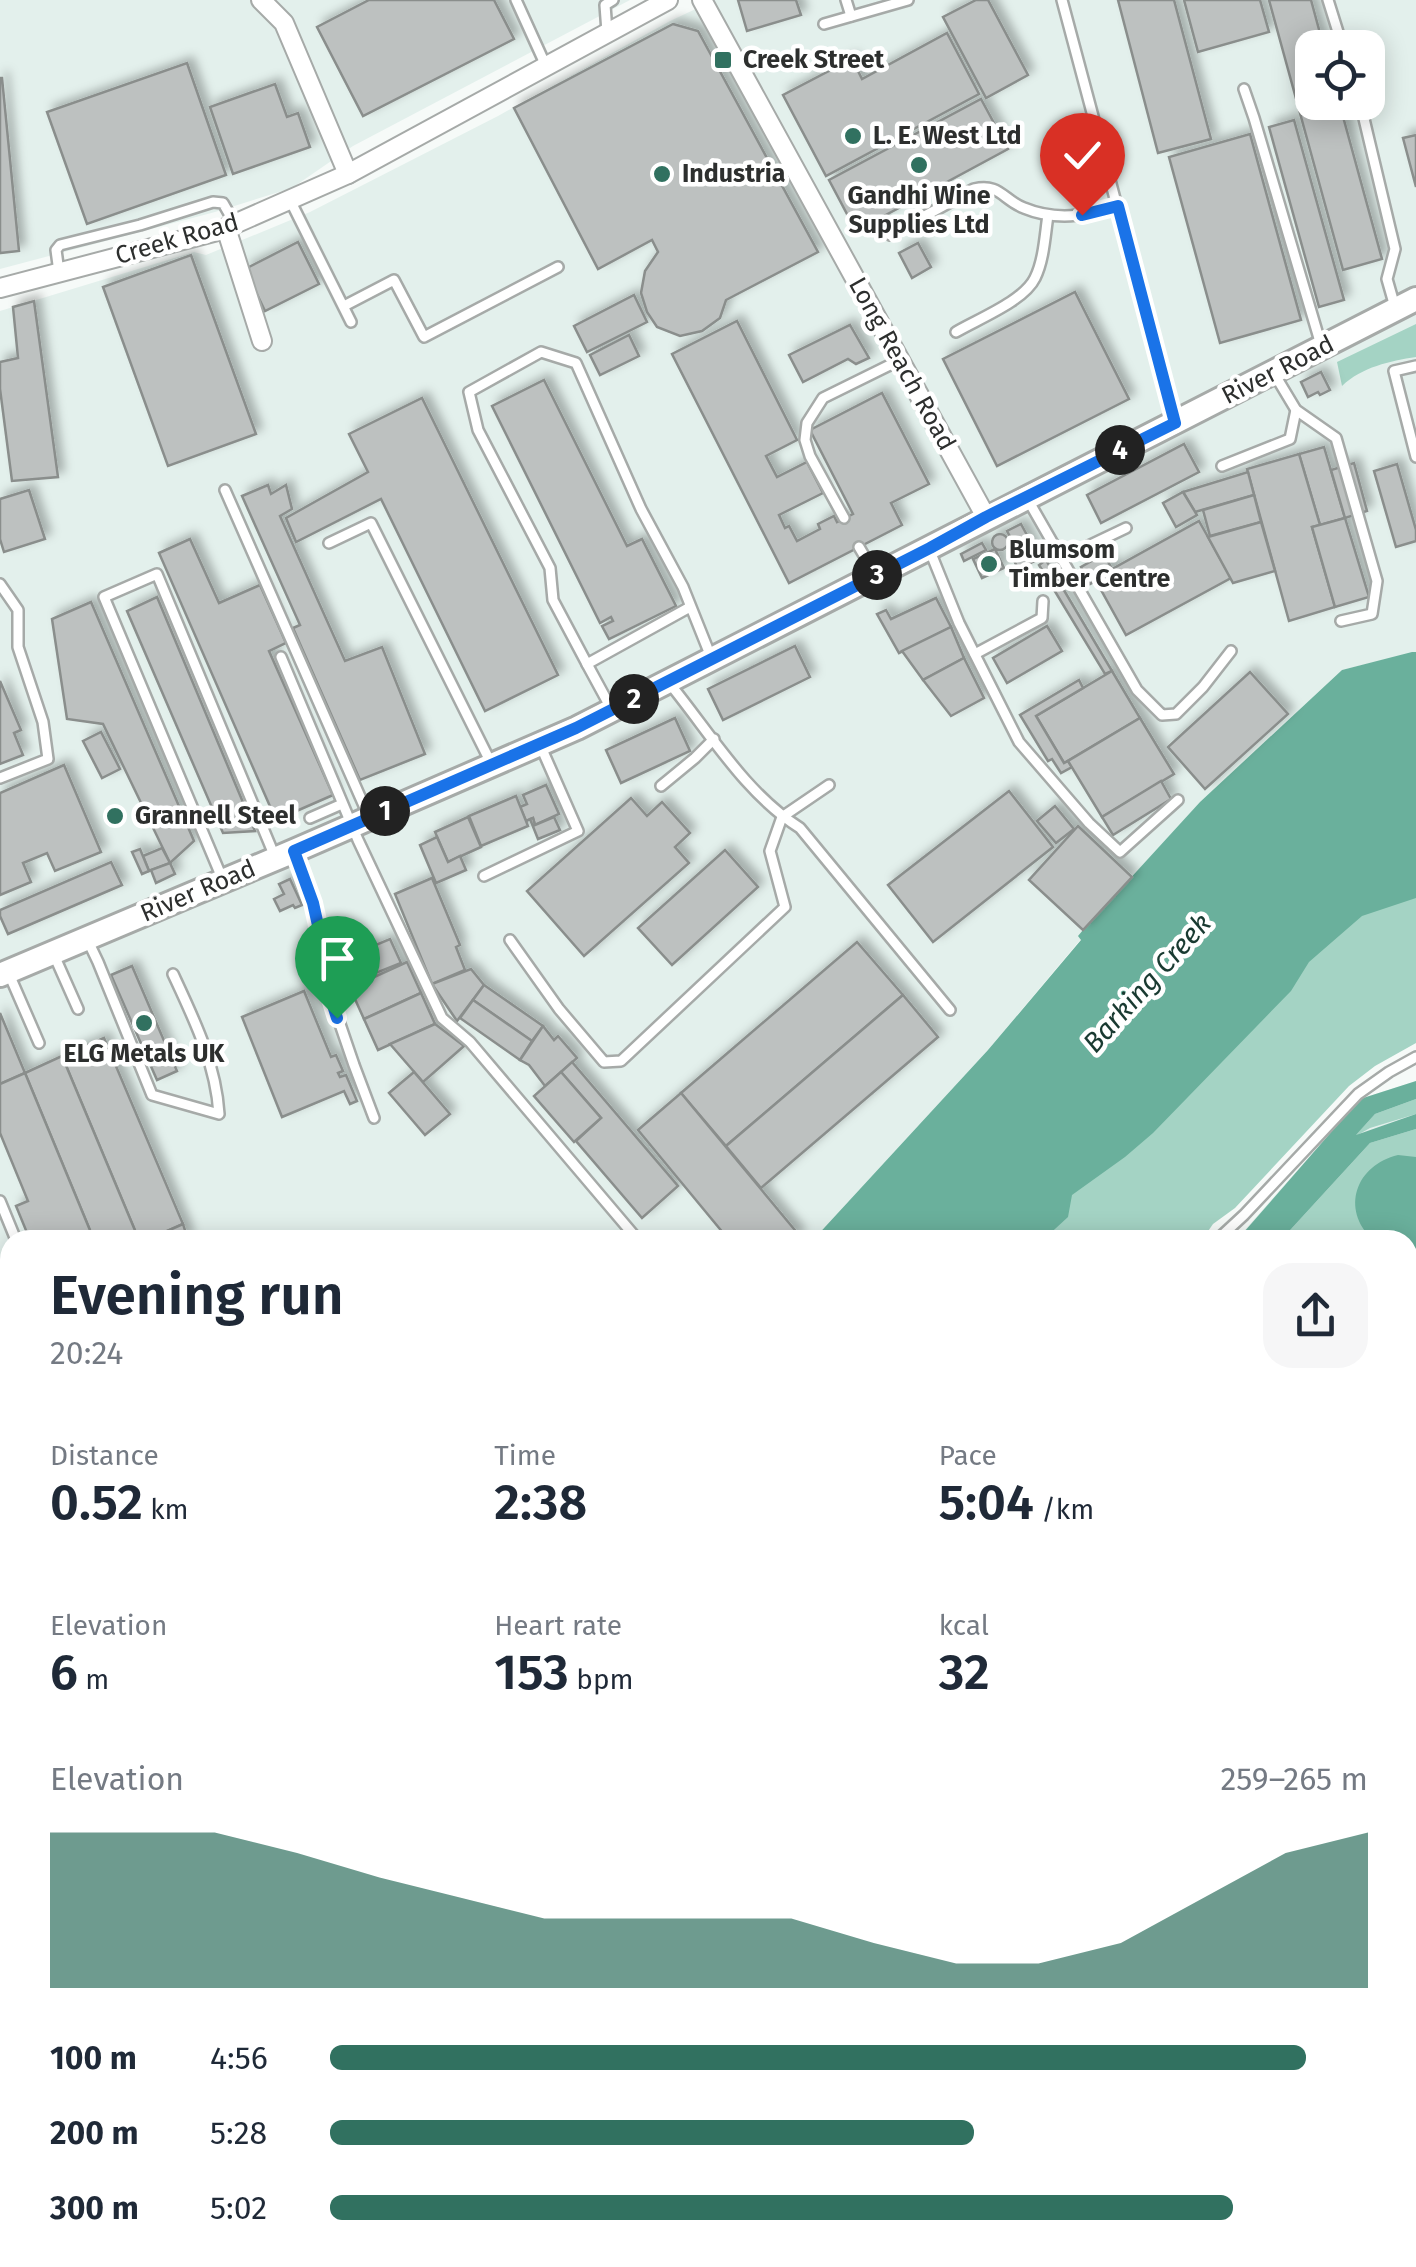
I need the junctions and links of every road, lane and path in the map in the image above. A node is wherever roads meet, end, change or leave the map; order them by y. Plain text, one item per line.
1 (261, 0) edge
2 (516, 0) edge
3 (613, 0) edge
4 (668, 0) edge
5 (702, 0) edge
6 (846, 0) edge
7 (908, 0) edge
8 (1062, 0) edge
9 (1328, 0) edge
10 (851, 16) junction
11 (824, 24) dead end
12 (1337, 30) edge
13 (607, 32) junction
14 (546, 66) junction
15 (1244, 89) dead end
16 (1364, 120) edge
17 (348, 174) junction
18 (290, 200) junction
19 (1118, 206) junction
20 (1048, 214) junction
21 (231, 226) junction
22 (890, 235) dead end
23 (558, 267) dead end
24 (59, 272) junction
25 (0, 288) edge
26 (1406, 305) edge
27 (344, 306) junction
28 (351, 322) dead end
29 (956, 332) dead end
30 (262, 341) dead end
31 (1322, 347) junction
32 (900, 360) junction
33 (1416, 366) edge
34 (1274, 372) junction
35 (1296, 410) junction
36 (1175, 423) junction
37 (1416, 457) edge
38 (1222, 466) dead end
39 (225, 490) dead end
40 (1026, 497) junction
41 (986, 517) junction
42 (844, 518) dead end
43 (1126, 528) dead end
44 (330, 543) dead end
45 (859, 546) dead end
46 (930, 548) junction
47 (1062, 559) junction
48 (876, 576) junction
49 (0, 584) edge
50 (1043, 601) dead end
51 (690, 607) junction
52 (1341, 621) dead end
53 (1231, 652) dead end
54 (974, 654) junction
55 (281, 657) dead end
56 (712, 659) junction
57 (588, 664) junction
58 (668, 682) junction
59 (612, 710) junction
60 (714, 739) junction
61 (540, 745) junction
62 (492, 766) junction
63 (0, 778) edge
64 (829, 785) dead end
65 (661, 786) dead end
66 (1178, 800) dead end
67 (354, 816) junction
68 (782, 817) junction
69 (310, 818) dead end
70 (285, 854) junction
71 (484, 876) dead end
72 (222, 880) junction
73 (86, 939) junction
74 (510, 940) dead end
75 (53, 953) junction
76 (4, 973) edge
77 (173, 974) dead end
78 (78, 1010) dead end
79 (950, 1010) dead end
80 (39, 1043) dead end
81 (1416, 1057) edge
82 (374, 1118) dead end
83 (0, 1202) edge
84 (12, 1230) edge
85 (630, 1230) edge
86 (1228, 1230) edge

1 - 17 street
2 - 14 lane
3 - 13 lane
4 - 13 street, Creek Road
5 - 32 street, Long Reach Road
6 - 10 lane
7 - 10 lane
8 - 19 lane
9 - 12 lane
10 - 11 lane
13 - 14 street, Creek Road
14 - 17 street, Creek Road
15 - 31 lane
16 - 26 lane
17 - 18 street, Creek Road
18 - 21 street, Creek Road
18 - 27 lane
19 - 20 lane
19 - 36 lane
20 - 22 lane
20 - 29 lane
21 - 24 street, Creek Road
21 - 24 lane
21 - 30 street
23 - 27 lane
24 - 25 street, Creek Road
26 - 31 street, River Road
27 - 28 lane
31 - 34 street, River Road
32 - 41 street, Long Reach Road
32 - 42 lane
33 - 37 lane
34 - 35 lane
34 - 36 street, River Road
35 - 38 lane
35 - 52 lane
36 - 40 street, River Road
39 - 67 lane
40 - 41 street, River Road
40 - 47 lane
41 - 46 street, River Road
43 - 47 lane
44 - 62 lane
45 - 48 lane
46 - 48 street, River Road
46 - 54 lane
47 - 53 lane
48 - 56 street, River Road
49 - 63 lane
50 - 54 lane
51 - 56 lane
51 - 57 lane
51 - 57 lane
54 - 66 lane
55 - 67 lane
56 - 58 street, River Road
57 - 59 lane
58 - 59 street, River Road
58 - 60 lane
59 - 61 street, River Road
60 - 65 lane
60 - 68 lane
61 - 62 street, River Road
61 - 71 lane
62 - 67 street, River Road
64 - 68 lane
67 - 69 lane
67 - 70 street, River Road
67 - 85 lane
68 - 74 lane
68 - 79 lane
70 - 72 street, River Road
70 - 72 lane
70 - 82 lane
72 - 73 street, River Road
73 - 75 street, River Road
73 - 77 lane
75 - 76 street, River Road
75 - 78 lane
76 - 80 lane
81 - 86 lane
83 - 84 lane

